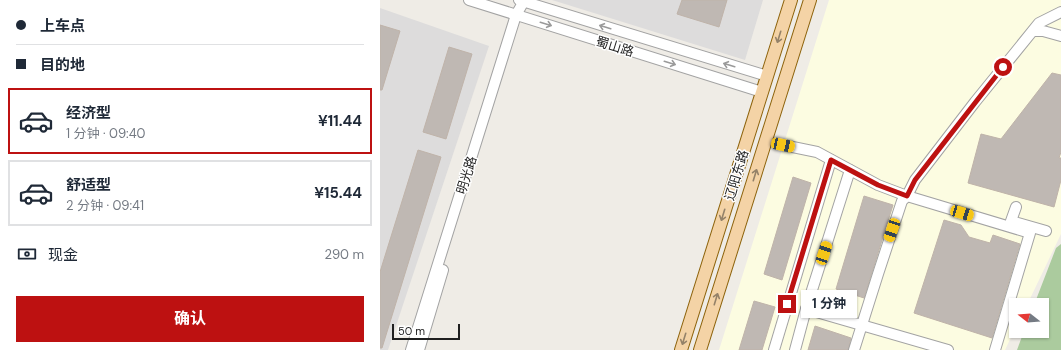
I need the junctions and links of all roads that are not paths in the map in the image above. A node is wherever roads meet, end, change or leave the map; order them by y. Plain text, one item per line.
1 (469, 0) edge
2 (522, 0) edge
3 (791, 0) edge
4 (810, 0) edge
5 (1061, 12) edge
6 (519, 16) junction
7 (1033, 31) junction
8 (1061, 36) edge
9 (767, 76) junction
10 (762, 92) junction
11 (783, 145) dead end
12 (831, 160) junction
13 (850, 170) junction
14 (907, 196) junction
15 (1016, 207) dead end
16 (1046, 231) dead end
17 (806, 309) junction
18 (862, 325) junction
19 (411, 350) edge
20 (418, 350) edge
21 (681, 350) edge
22 (700, 350) edge
23 (774, 350) edge
24 (795, 350) edge
25 (854, 350) edge
26 (948, 350) edge
27 (995, 350) edge

1 - 6 street, 蜀山路
2 - 6 street, 明光路
9 -> 2 street, 蜀山路
3 -> 9 main road, 辽阳东路
22 -> 4 main road, 辽阳东路
5 - 7 street
6 -> 10 street, 蜀山路
6 - 19 street, 明光路
6 - 20 street, 明光路
7 - 8 street
7 - 14 street
9 - 10 main road, 辽阳东路
10 -> 21 main road, 辽阳东路
11 - 12 street
12 - 13 street
12 - 23 street
13 - 14 street
13 - 17 street
14 - 18 street
14 - 27 street
15 - 16 street
17 - 18 street
17 - 24 street
18 - 25 street
18 - 26 street

